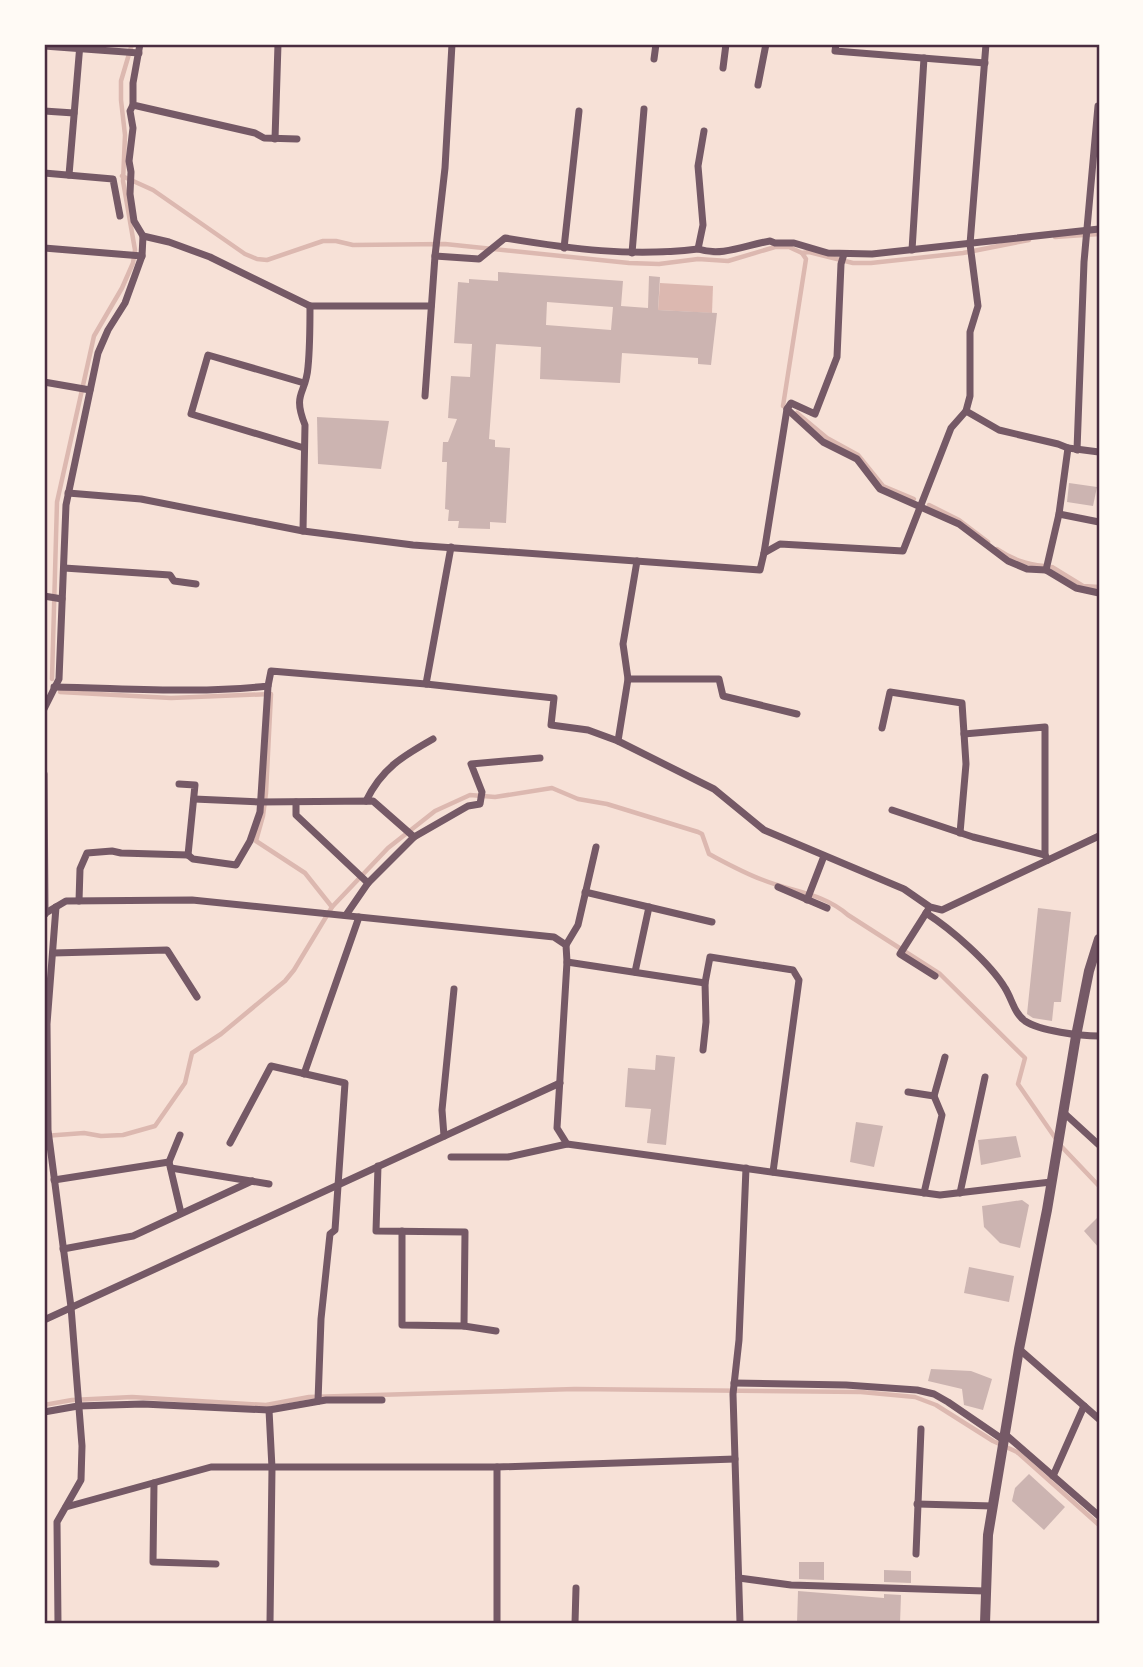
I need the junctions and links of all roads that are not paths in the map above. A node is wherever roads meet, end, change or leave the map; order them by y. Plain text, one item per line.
1 (140, 44) edge
2 (278, 44) edge
3 (452, 44) edge
4 (656, 44) edge
5 (726, 44) edge
6 (766, 44) edge
7 (836, 44) edge
8 (986, 44) edge
9 (44, 46) edge
10 (79, 46) edge
11 (136, 53) junction
12 (924, 58) junction
13 (654, 59) dead end
14 (985, 63) junction
15 (723, 68) dead end
16 (758, 85) dead end
17 (133, 105) junction
18 (1098, 106) edge
19 (644, 109) dead end
20 (44, 111) edge
21 (579, 111) dead end
22 (74, 113) junction
23 (704, 131) dead end
24 (275, 138) junction
25 (297, 139) dead end
26 (44, 173) edge
27 (69, 175) junction
28 (120, 216) dead end
29 (1099, 229) edge
30 (1087, 233) junction
31 (143, 236) junction
32 (44, 248) edge
33 (564, 248) junction
34 (970, 248) junction
35 (698, 249) junction
36 (912, 250) junction
37 (632, 253) junction
38 (137, 255) junction
39 (435, 256) junction
40 (843, 259) junction
41 (310, 306) junction
42 (431, 306) junction
43 (44, 382) edge
44 (303, 383) junction
45 (84, 389) junction
46 (425, 396) dead end
47 (788, 409) junction
48 (966, 411) junction
49 (304, 448) junction
50 (1073, 449) junction
51 (1099, 452) edge
52 (68, 493) junction
53 (921, 506) junction
54 (1059, 514) junction
55 (1099, 522) edge
56 (303, 531) junction
57 (451, 547) junction
58 (764, 553) junction
59 (637, 561) junction
60 (64, 568) junction
61 (1046, 570) junction
62 (196, 584) dead end
63 (1099, 593) edge
64 (54, 598) edge
65 (628, 679) junction
66 (426, 684) junction
67 (54, 687) junction
68 (267, 691) junction
69 (46, 697) edge
70 (44, 709) edge
71 (797, 714) dead end
72 (882, 728) dead end
73 (964, 734) junction
74 (433, 739) dead end
75 (618, 741) junction
76 (540, 758) dead end
77 (44, 774) edge
78 (179, 784) dead end
79 (194, 799) junction
80 (366, 801) junction
81 (263, 802) junction
82 (296, 802) junction
83 (892, 810) dead end
84 (961, 833) junction
85 (410, 834) junction
86 (1099, 836) edge
87 (596, 847) dead end
88 (188, 855) junction
89 (824, 856) junction
90 (1046, 858) junction
91 (364, 879) junction
92 (778, 887) dead end
93 (584, 892) junction
94 (809, 896) junction
95 (79, 901) junction
96 (56, 907) junction
97 (649, 907) junction
98 (827, 908) dead end
99 (928, 910) junction
100 (44, 914) edge
101 (346, 915) junction
102 (359, 917) junction
103 (712, 922) dead end
104 (1099, 939) edge
105 (566, 944) junction
106 (52, 953) junction
107 (567, 962) junction
108 (635, 972) junction
109 (934, 976) dead end
110 (705, 984) junction
111 (454, 989) dead end
112 (197, 997) dead end
113 (45, 1024) edge
114 (1076, 1036) junction
115 (1099, 1036) edge
116 (703, 1050) dead end
117 (945, 1057) dead end
118 (304, 1074) junction
119 (985, 1077) dead end
120 (560, 1083) junction
121 (908, 1092) dead end
122 (934, 1096) junction
123 (1063, 1112) junction
124 (47, 1133) edge
125 (180, 1135) dead end
126 (444, 1136) junction
127 (230, 1143) dead end
128 (567, 1144) junction
129 (1099, 1145) edge
130 (451, 1157) dead end
131 (170, 1165) junction
132 (378, 1166) junction
133 (746, 1168) junction
134 (773, 1172) junction
135 (54, 1180) junction
136 (252, 1181) junction
137 (1051, 1182) junction
138 (269, 1184) dead end
139 (337, 1185) junction
140 (924, 1193) junction
141 (960, 1193) junction
142 (181, 1213) junction
143 (402, 1231) junction
144 (63, 1249) junction
145 (71, 1307) junction
146 (44, 1320) edge
147 (464, 1326) junction
148 (496, 1331) dead end
149 (1019, 1349) junction
150 (733, 1388) junction
151 (318, 1398) junction
152 (382, 1400) dead end
153 (78, 1401) junction
154 (1084, 1406) junction
155 (269, 1409) junction
156 (44, 1412) edge
157 (1099, 1419) edge
158 (921, 1429) dead end
159 (1005, 1442) junction
160 (735, 1459) junction
161 (497, 1467) junction
162 (272, 1468) junction
163 (1053, 1476) junction
164 (153, 1483) junction
165 (917, 1504) junction
166 (993, 1506) junction
167 (66, 1507) junction
168 (1099, 1516) edge
169 (916, 1554) dead end
170 (216, 1564) dead end
171 (739, 1578) junction
172 (576, 1588) dead end
173 (985, 1591) junction
174 (58, 1623) edge
175 (270, 1623) edge
176 (496, 1623) edge
177 (575, 1623) edge
178 (740, 1623) edge
179 (985, 1623) edge

1 - 11 street
2 - 24 street
3 - 39 street
4 - 13 street
5 - 15 street
6 - 16 street
7 - 12 street
8 - 14 street
9 - 10 street
10 - 11 street
10 - 22 street
11 - 17 street
12 - 14 street
12 - 36 street
14 - 34 street
17 - 24 street
17 - 31 street
18 - 30 street
19 - 37 street
20 - 22 street
21 - 33 street
22 - 27 street
23 - 35 street
24 - 25 street
26 - 27 street
27 - 28 street
29 - 30 street
30 - 34 street
30 - 50 street
31 - 38 street
31 - 41 street
32 - 38 street
33 - 37 street
33 - 39 street
34 - 36 street
34 - 48 street
35 - 37 street
35 - 40 street
36 - 40 street
38 - 45 street
39 - 42 street
40 - 47 street
41 - 42 street
41 - 44 street
42 - 46 street
43 - 45 street
44 - 49 street
44 - 49 street
45 - 52 street
47 - 53 street
47 - 58 street
48 - 50 street
48 - 53 street
49 - 56 street
50 - 51 street
50 - 54 street
52 - 56 street
52 - 60 street
53 - 58 street
53 - 61 street
54 - 55 street
54 - 61 street
56 - 57 street
57 - 59 street
57 - 66 street
58 - 59 street
59 - 65 street
60 - 62 street
60 - 64 street
61 - 63 street
64 - 67 street
65 - 71 street
65 - 75 street
66 - 68 street
66 - 75 street
67 - 68 street
67 - 69 street
68 - 81 street
69 - 70 street
72 - 73 street
73 - 84 street
73 - 90 street
74 - 80 street
75 - 89 street
76 - 85 street
77 - 100 street
78 - 79 street
79 - 81 street
79 - 88 street
80 - 82 street
80 - 85 street
81 - 82 street
81 - 88 street
82 - 91 street
83 - 84 street
84 - 90 street
85 - 91 street
86 - 90 street
87 - 93 street
88 - 95 street
89 - 94 street
89 - 99 street
90 - 99 street
91 - 101 street
92 - 94 street
93 - 97 street
93 - 105 street
94 - 98 street
95 - 96 street
95 - 101 street
96 - 100 street
96 - 106 street
97 - 103 street
97 - 108 street
99 - 109 street
99 - 114 street
101 - 102 street
102 - 105 street
102 - 118 street
104 - 114 street
105 - 107 street
106 - 112 street
106 - 113 street
107 - 108 street
107 - 120 street
108 - 110 street
110 - 116 street
110 - 134 street
111 - 126 street
113 - 124 street
114 - 115 street
114 - 123 street
117 - 122 street
118 - 127 street
118 - 139 street
119 - 141 street
120 - 126 street
120 - 128 street
121 - 122 street
122 - 140 street
123 - 129 street
123 - 137 street
124 - 135 street
125 - 131 street
126 - 132 street
128 - 130 street
128 - 133 street
131 - 135 street
131 - 136 street
131 - 142 street
132 - 139 street
132 - 143 street
133 - 134 street
133 - 150 street
134 - 140 street
135 - 144 street
136 - 138 street
136 - 142 street
137 - 141 street
137 - 149 street
139 - 145 street
139 - 151 street
140 - 141 street
142 - 144 street
143 - 147 street
143 - 147 street
144 - 145 street
145 - 146 street
145 - 153 street
147 - 148 street
149 - 154 street
149 - 159 street
150 - 159 street
150 - 160 street
151 - 152 street
151 - 155 street
153 - 155 street
153 - 156 street
153 - 167 street
154 - 157 street
154 - 163 street
155 - 162 street
158 - 165 street
159 - 163 street
159 - 166 street
160 - 161 street
160 - 171 street
161 - 162 street
161 - 176 street
162 - 164 street
162 - 175 street
163 - 168 street
164 - 167 street
164 - 170 street
165 - 166 street
165 - 169 street
166 - 173 street
167 - 174 street
171 - 173 street
171 - 178 street
172 - 177 street
173 - 179 street

